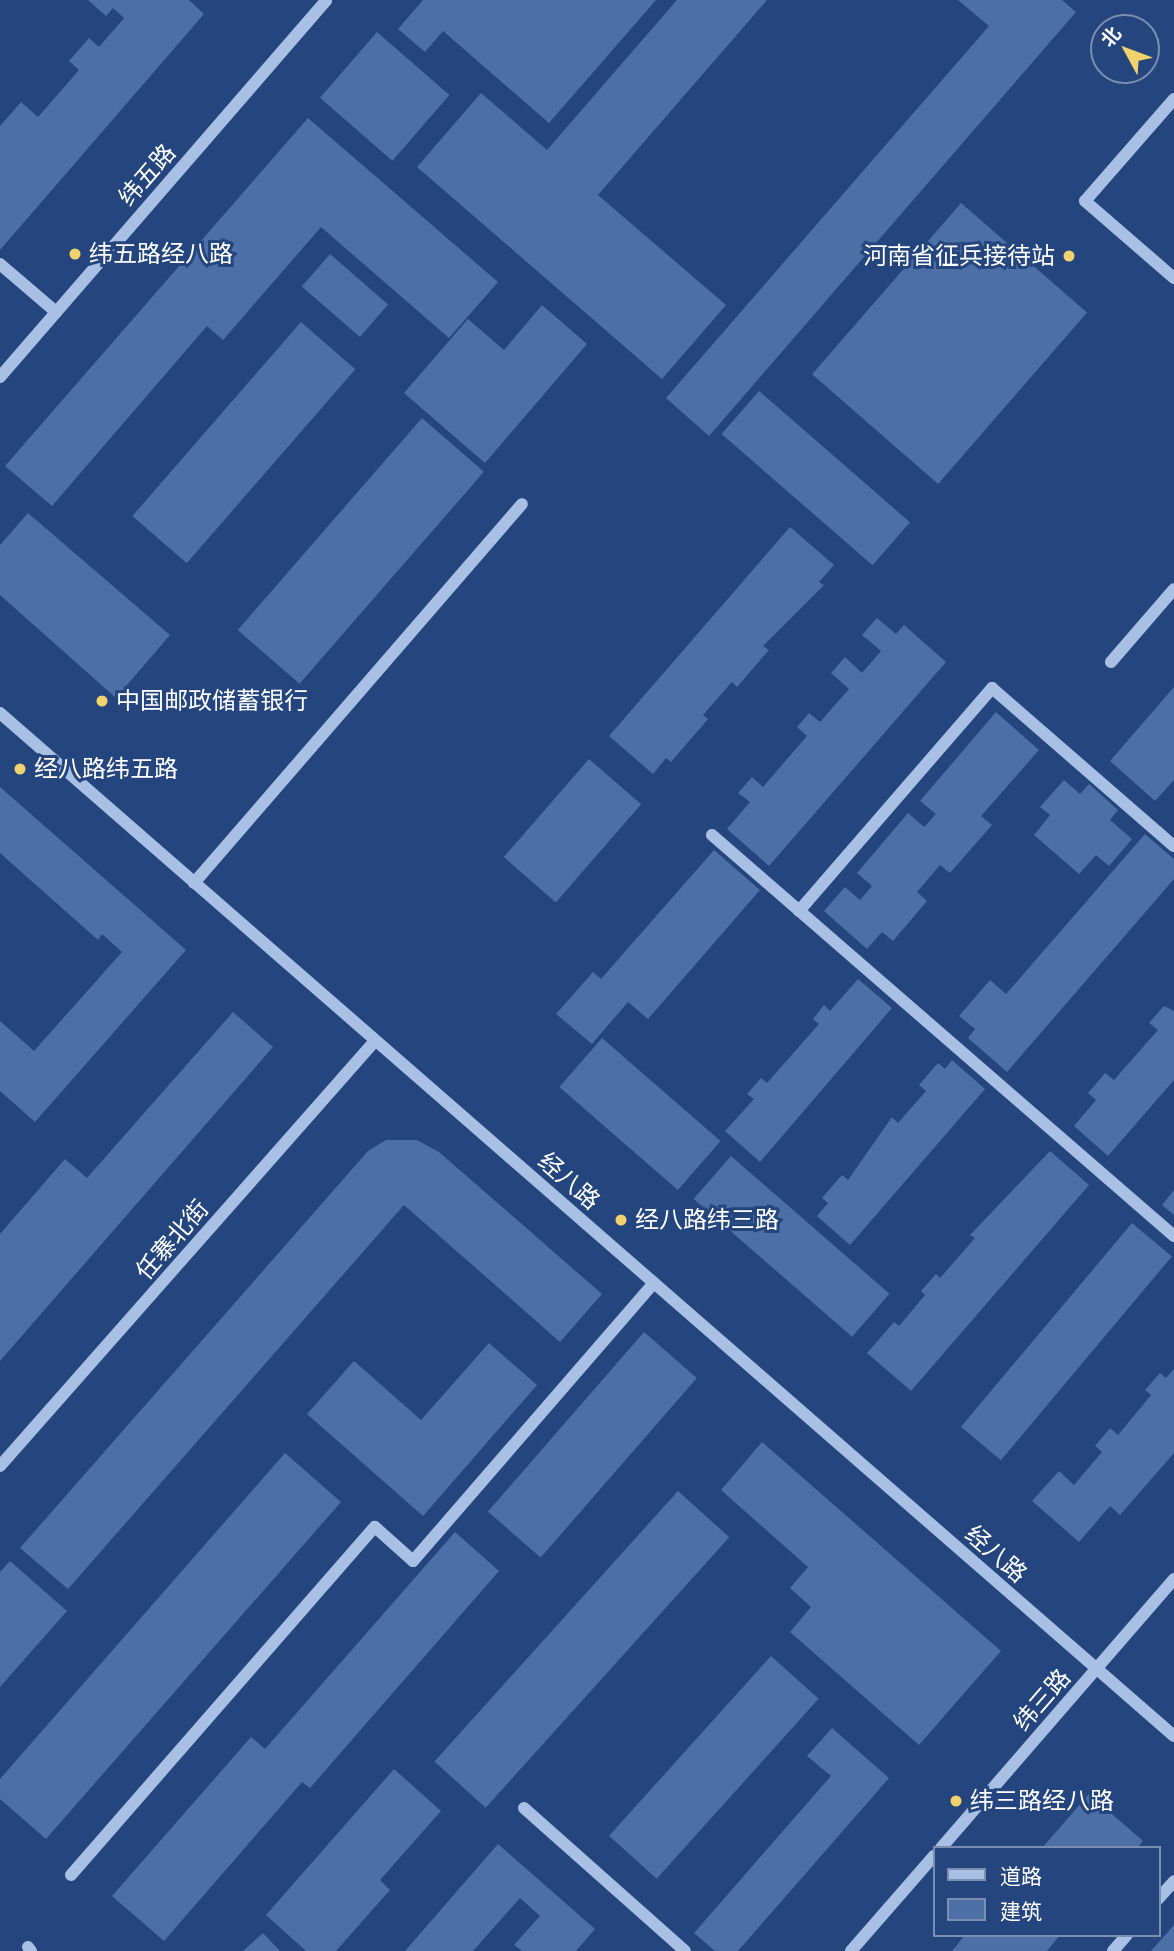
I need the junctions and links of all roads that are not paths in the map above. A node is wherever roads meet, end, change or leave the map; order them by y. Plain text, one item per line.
1 (326, 0) edge
2 (1174, 99) edge
3 (0, 264) edge
4 (1174, 278) edge
5 (56, 312) junction
6 (0, 377) edge
7 (522, 504) dead end
8 (1174, 589) edge
9 (1111, 662) dead end
10 (0, 713) edge
11 (712, 835) dead end
12 (1174, 846) edge
13 (194, 883) junction
14 (799, 911) junction
15 (376, 1041) junction
16 (1174, 1236) edge
17 (654, 1283) junction
18 (0, 1466) edge
19 (1174, 1579) edge
20 (1096, 1669) junction
21 (1174, 1736) edge
22 (524, 1808) dead end
23 (943, 1846) edge
24 (932, 1858) edge
25 (71, 1875) dead end
26 (1174, 1881) edge
27 (1160, 1897) edge
28 (1125, 1937) edge
29 (685, 1951) edge
30 (852, 1951) edge
31 (1113, 1951) edge

1 - 5 street, 纬五路
2 - 4 street
3 - 5 street
5 - 6 street, 纬五路
7 - 13 street
8 - 9 street
10 - 13 street, 经八路
11 - 14 street
12 - 14 street
13 - 15 street, 经八路
14 - 16 street
15 - 17 street, 经八路
15 - 18 street, 任寨北街
17 - 20 street, 经八路
17 - 25 street
19 - 20 street, 纬三路
20 - 21 street, 经八路
20 - 23 street, 纬三路
22 - 29 street
24 - 30 street
26 - 27 street
28 - 31 street

